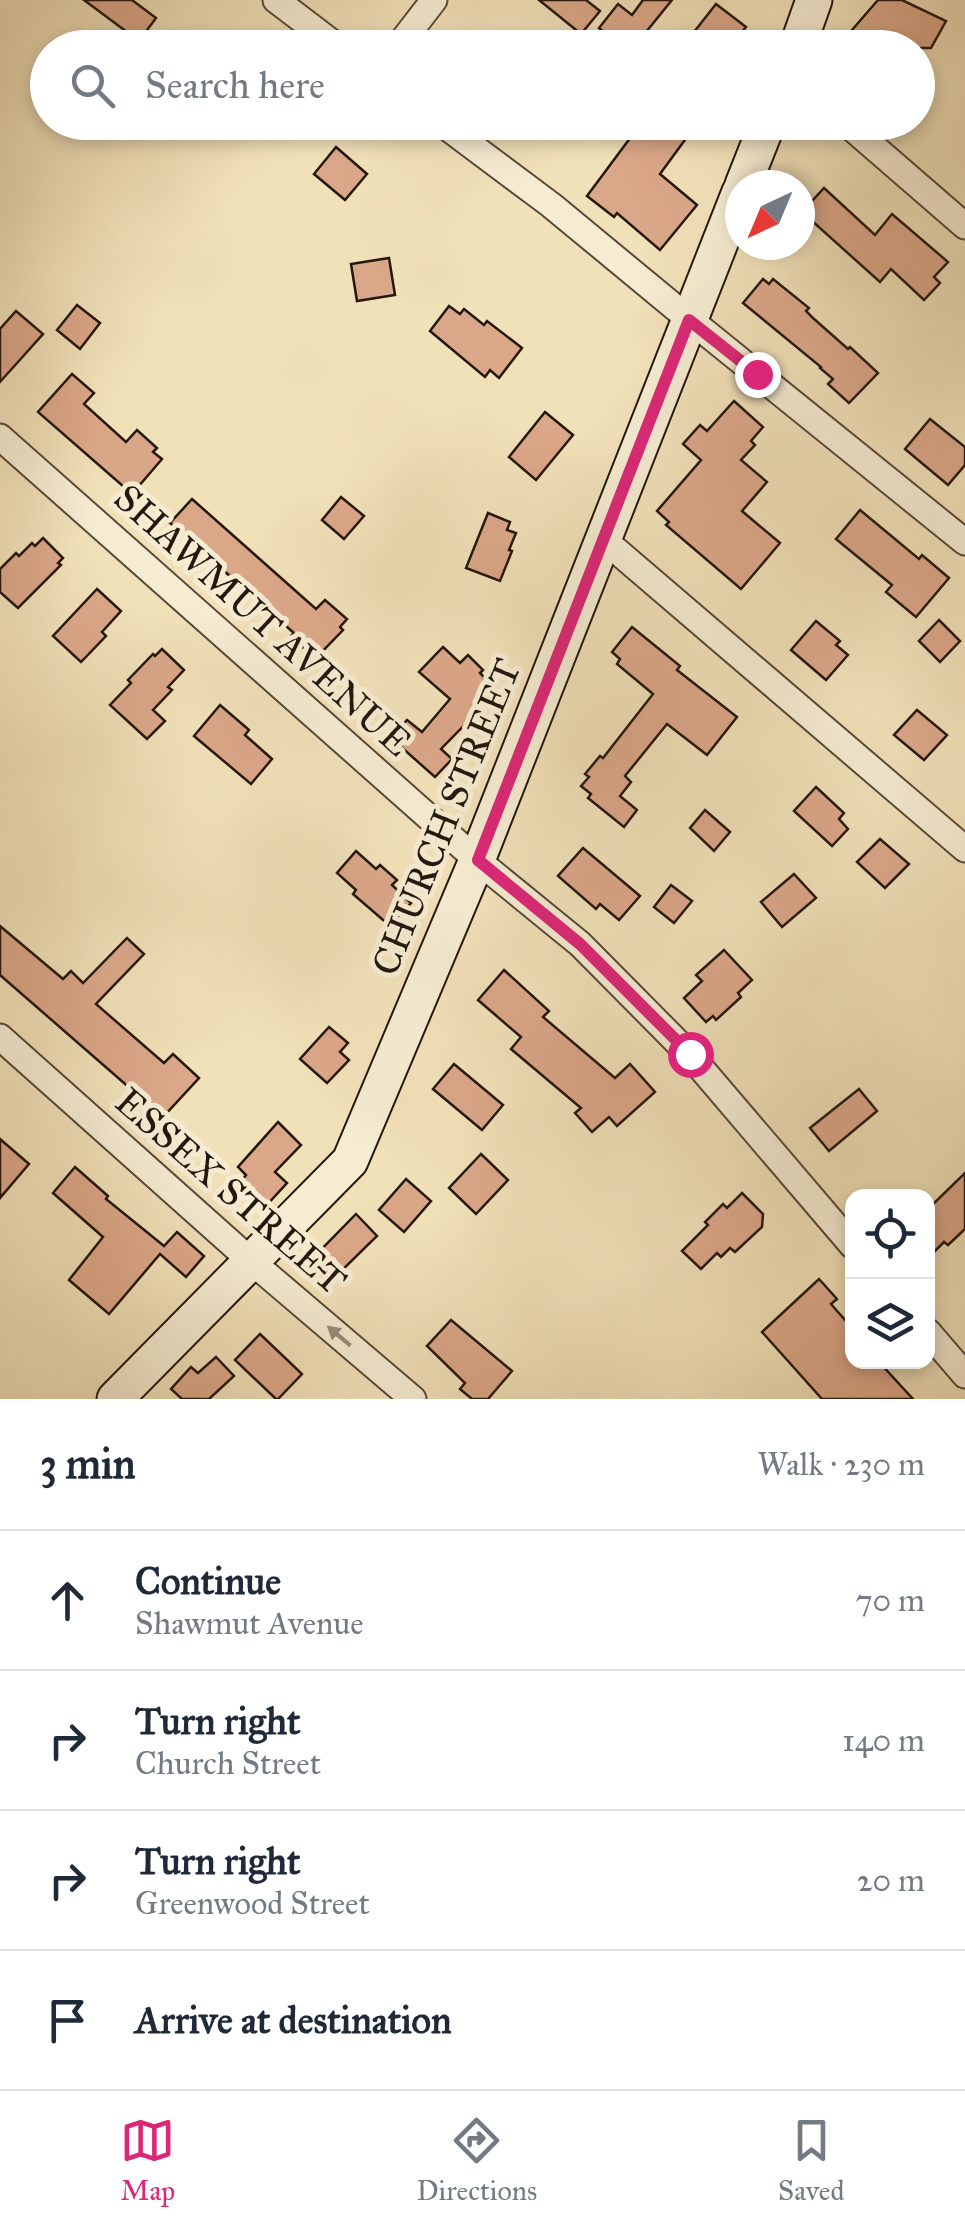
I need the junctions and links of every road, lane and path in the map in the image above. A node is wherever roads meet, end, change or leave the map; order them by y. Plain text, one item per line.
1 (276, 0) edge
2 (434, 0) edge
3 (814, 0) edge
4 (316, 30) edge
5 (411, 30) edge
6 (803, 30) edge
7 (464, 140) edge
8 (761, 140) edge
9 (866, 140) edge
10 (749, 170) edge
11 (965, 226) edge
12 (725, 230) edge
13 (689, 320) junction
14 (0, 437) edge
15 (602, 539) junction
16 (965, 542) edge
17 (965, 848) edge
18 (478, 860) junction
19 (0, 1037) edge
20 (845, 1237) edge
21 (251, 1261) junction
22 (935, 1340) edge
23 (965, 1375) edge
24 (114, 1399) edge
25 (413, 1399) edge

1 - 4 street
2 - 5 street
3 - 6 street
7 - 13 street
8 - 10 street
9 - 11 street
12 - 13 street, CHURCH STREET
13 - 15 street, CHURCH STREET
13 - 16 street
14 - 18 street, SHAWMUT AVENUE
15 - 17 street
15 - 18 street, CHURCH STREET
18 - 20 street, SHAWMUT AVENUE
18 - 21 street, CHURCH STREET
19 - 21 street, ESSEX STREET
21 - 24 street, CHURCH STREET
25 -> 21 street, ESSEX STREET
22 - 23 street

